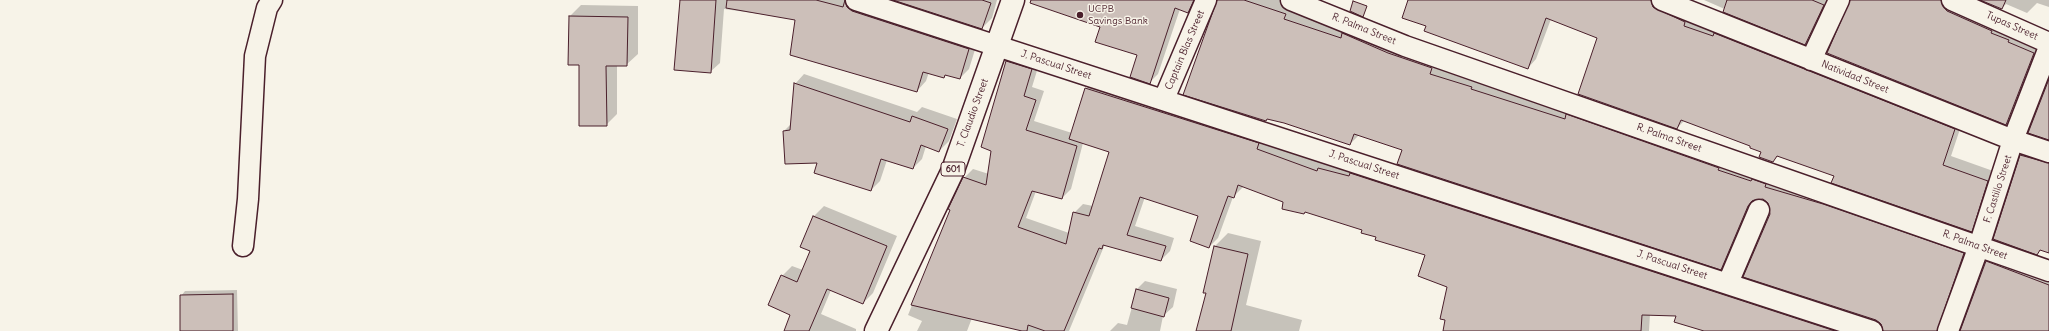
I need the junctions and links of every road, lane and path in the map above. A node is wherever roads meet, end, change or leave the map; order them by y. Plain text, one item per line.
1 (272, 0) edge
2 (856, 0) edge
3 (1012, 0) edge
4 (1206, 0) edge
5 (1291, 0) edge
6 (1662, 0) edge
7 (1839, 0) edge
8 (1952, 0) edge
9 (2049, 43) edge
10 (997, 46) junction
11 (2049, 47) edge
12 (1811, 60) junction
13 (1164, 99) junction
14 (2013, 140) junction
15 (2049, 152) edge
16 (1759, 210) dead end
17 (243, 246) dead end
18 (1979, 246) junction
19 (2049, 271) edge
20 (1728, 283) junction
21 (876, 331) edge
22 (1872, 331) edge
23 (1948, 331) edge

1 - 17 street
2 - 10 street, J. Pascual Street
3 - 10 main road, T. Claudio Street / 601
4 - 13 street, Captain Blas Street
5 - 18 street, R. Palma Street
6 - 12 street, Natividad Street
7 - 12 street
8 - 9 street, Tupas Street
10 - 13 street, J. Pascual Street
10 - 21 main road, T. Claudio Street / 601
11 - 14 street, F. Castillo Street
12 - 14 street, Natividad Street
13 - 20 street, J. Pascual Street
14 - 15 street, Natividad Street
14 - 18 street, F. Castillo Street
16 - 20 street
18 - 19 street, R. Palma Street
18 - 23 street, F. Castillo Street
20 - 22 street, J. Pascual Street

